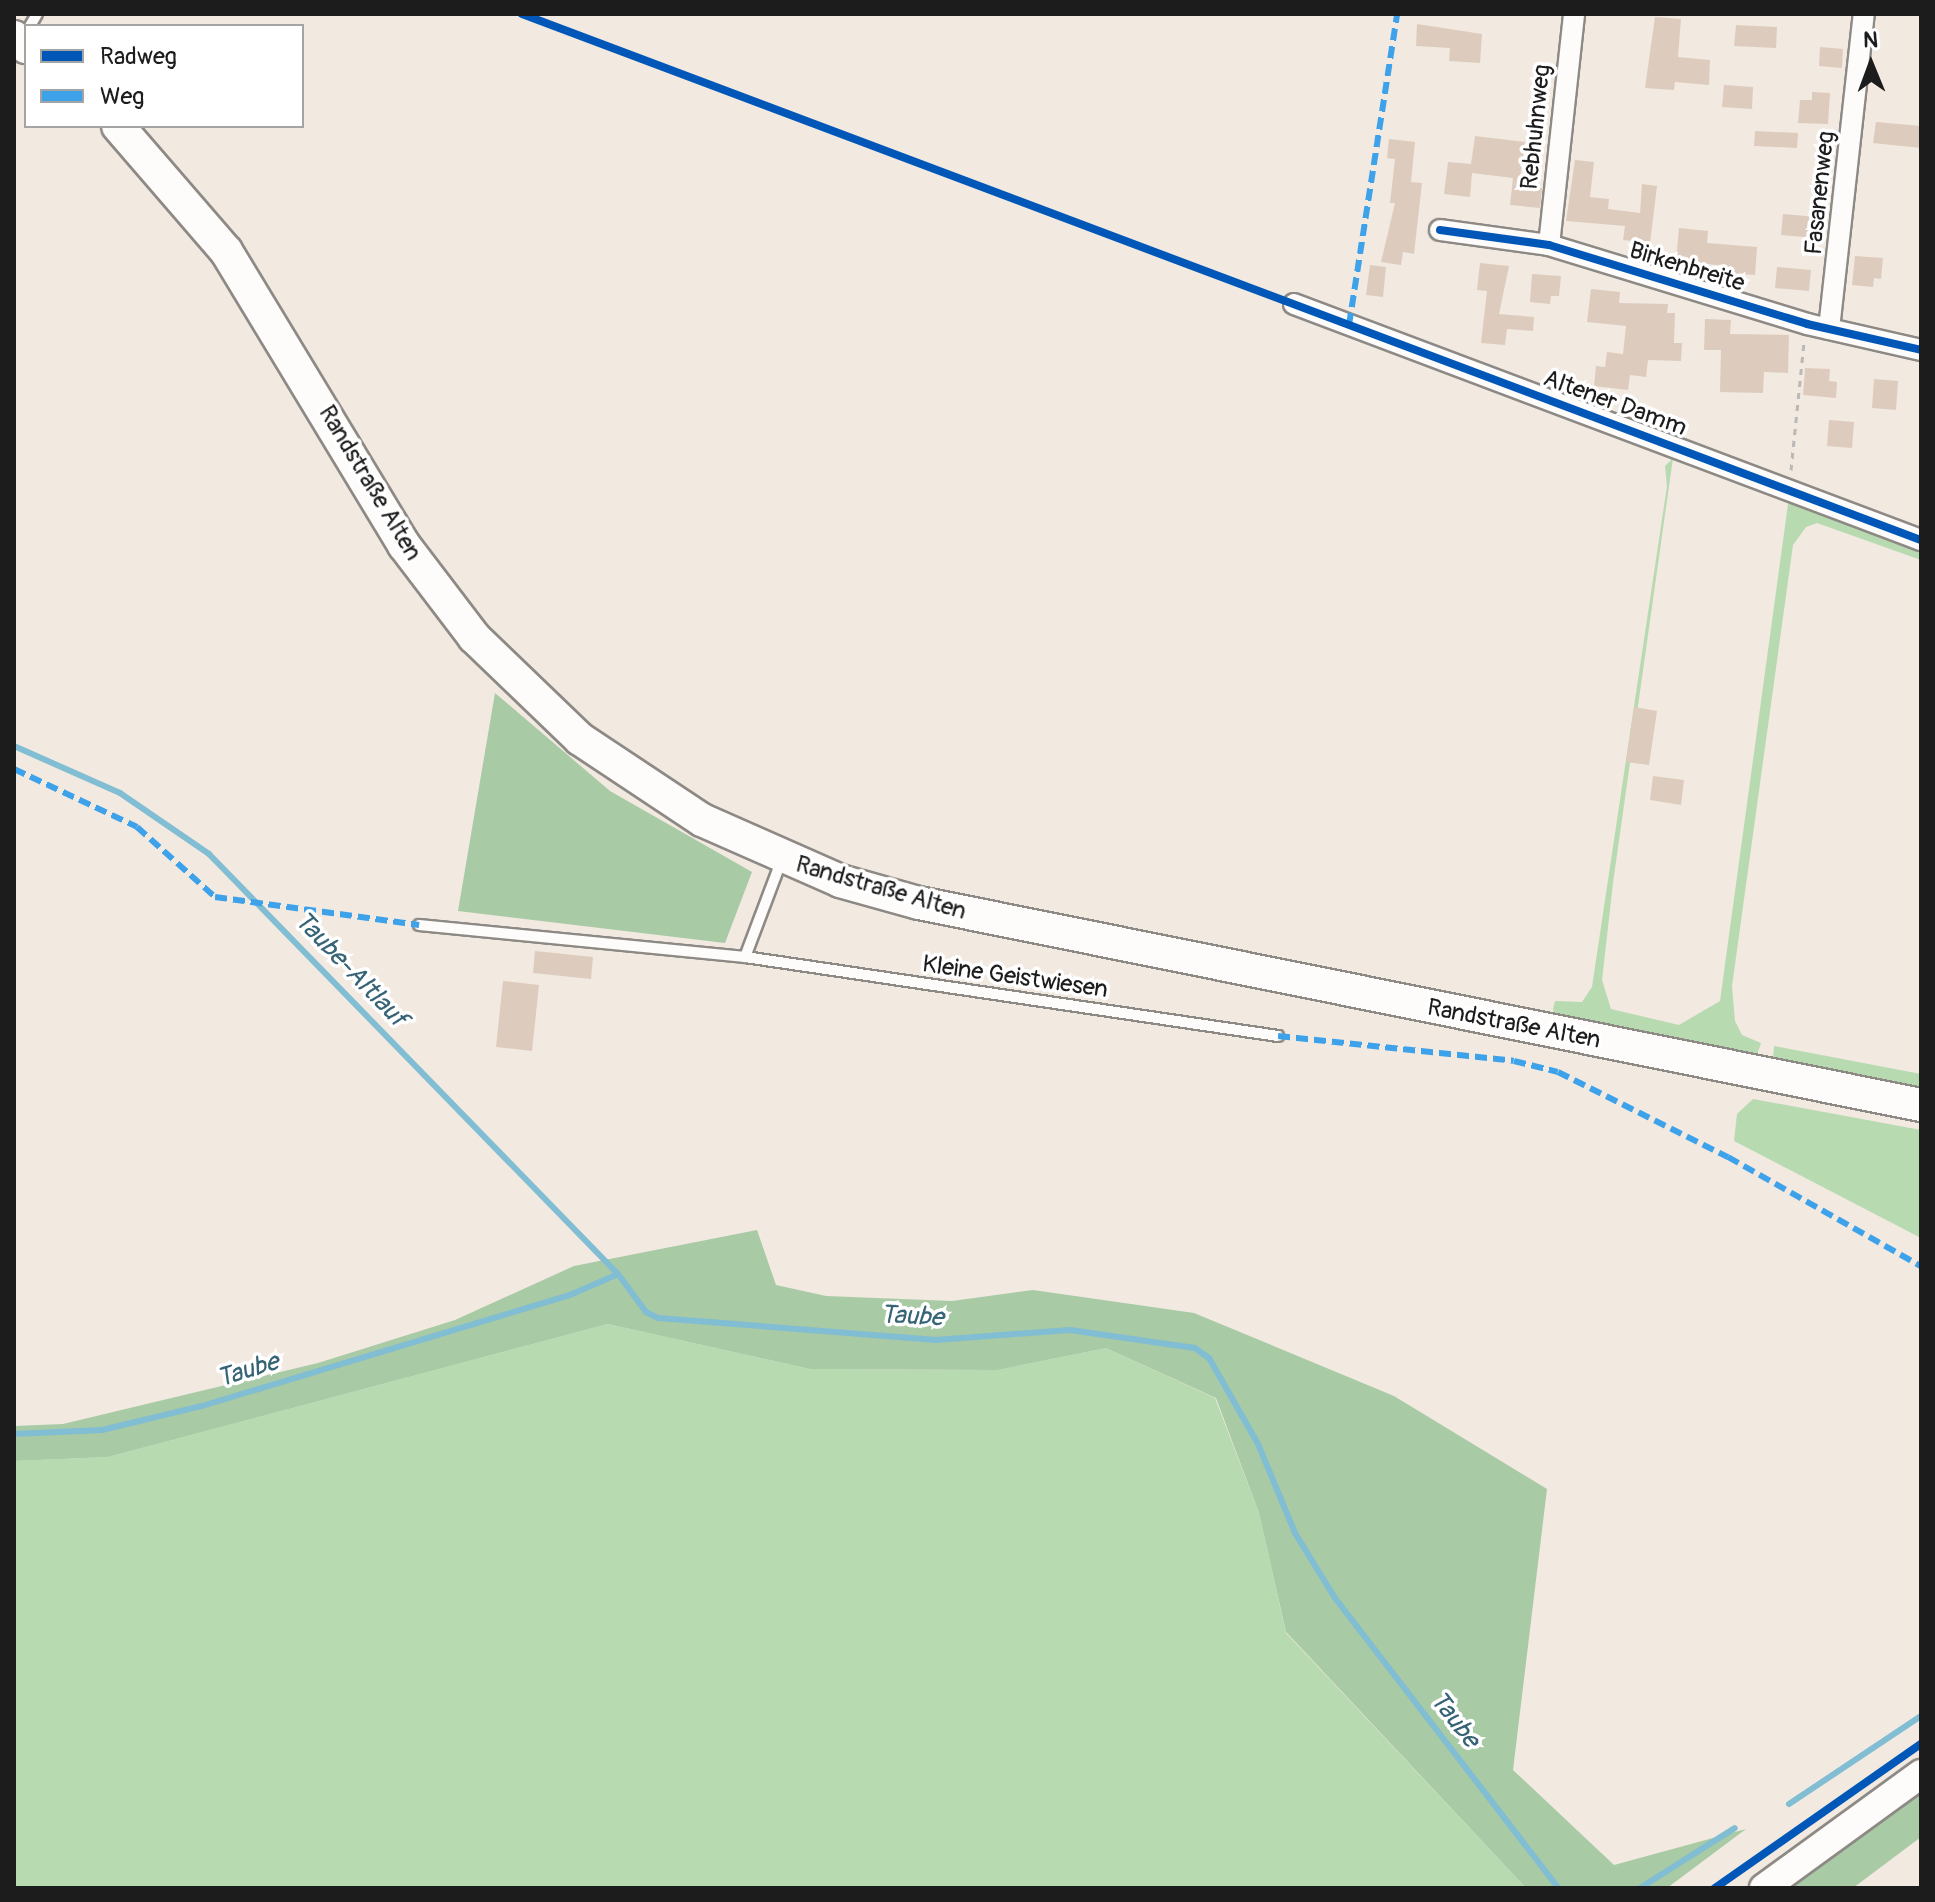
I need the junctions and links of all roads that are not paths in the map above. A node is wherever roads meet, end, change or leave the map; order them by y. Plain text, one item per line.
1 (1574, 14) edge
2 (1864, 14) edge
3 (120, 128) edge
4 (1440, 230) dead end
5 (1549, 245) junction
6 (1294, 304) dead end
7 (1829, 329) junction
8 (1921, 350) edge
9 (1921, 540) edge
10 (782, 859) junction
11 (419, 925) dead end
12 (745, 957) junction
13 (1278, 1036) dead end
14 (1921, 1105) edge
15 (1921, 1774) edge
16 (1764, 1888) edge

1 - 5 street, Rebhuhnweg
2 - 7 street, Fasanenweg
3 - 10 main road, Randstraße Alten
4 - 5 street, Birkenbreite
5 - 7 street, Birkenbreite
6 - 9 street, Altener Damm
7 - 8 street, Birkenbreite
10 - 12 lane
10 - 14 main road, Randstraße Alten
11 - 12 lane, Kleine Geistwiesen
12 - 13 lane, Kleine Geistwiesen
15 - 16 main road

